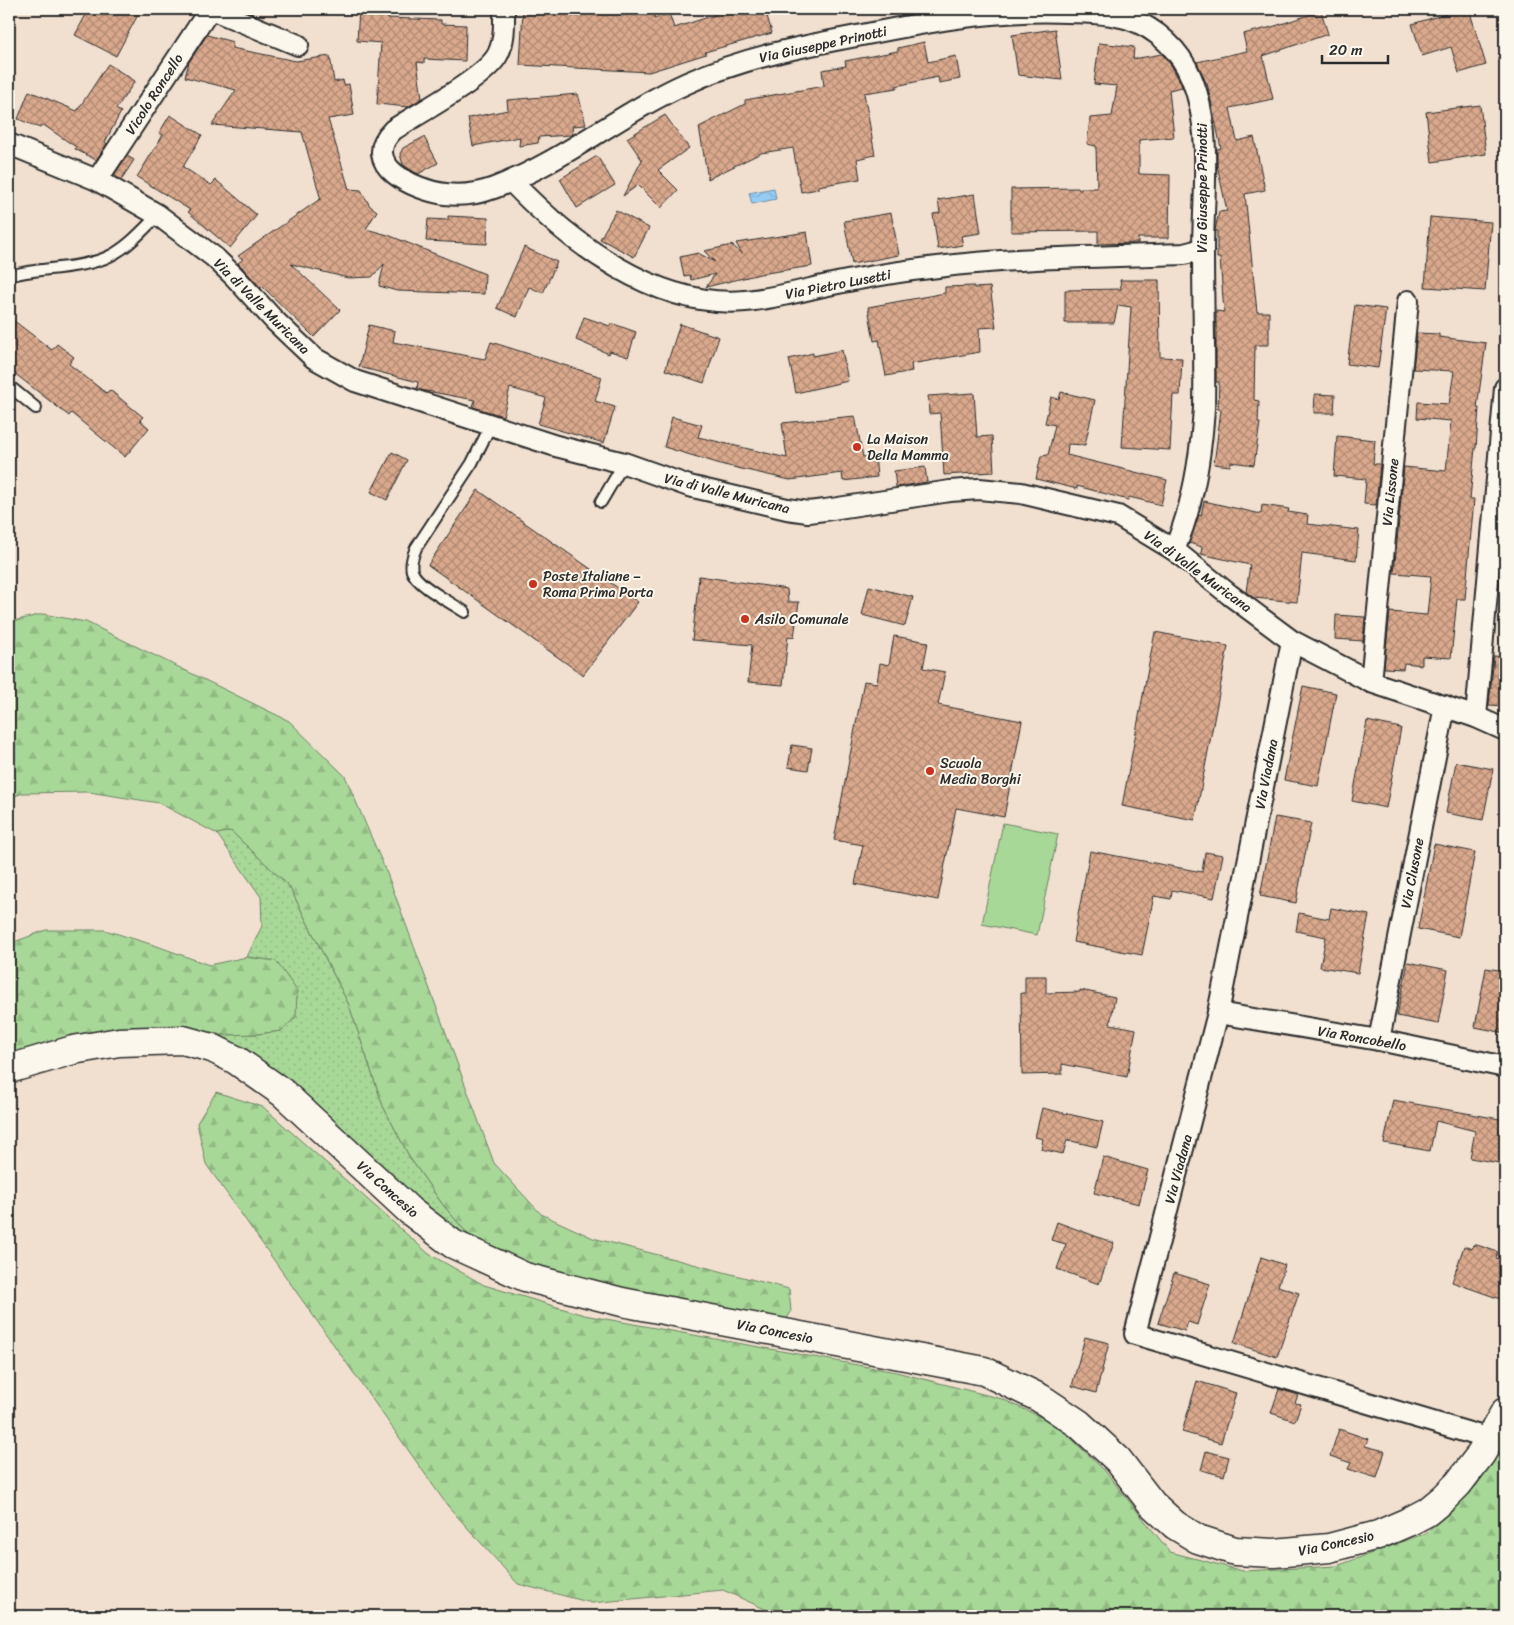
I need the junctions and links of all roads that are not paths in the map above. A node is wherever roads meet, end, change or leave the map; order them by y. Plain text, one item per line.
1 (210, 9) edge
2 (504, 9) edge
3 (298, 45) dead end
4 (9, 144) edge
5 (97, 180) junction
6 (511, 181) junction
7 (158, 215) junction
8 (1203, 249) junction
9 (9, 276) edge
10 (1408, 302) dead end
11 (9, 386) edge
12 (1505, 388) edge
13 (36, 408) dead end
14 (491, 425) junction
15 (624, 463) junction
16 (601, 502) dead end
17 (1174, 550) junction
18 (465, 612) dead end
19 (1292, 641) junction
20 (1371, 682) junction
21 (1445, 706) junction
22 (1476, 717) junction
23 (1505, 730) edge
24 (1218, 1013) junction
25 (1379, 1040) junction
26 (1505, 1067) edge
27 (9, 1069) edge
28 (1505, 1412) edge
29 (1490, 1439) junction

1 - 3 street
1 - 5 street, Vicolo Roncello
2 - 6 street, Via Giuseppe Prinotti
4 - 5 street, Via di Valle Muricana
5 - 7 street, Via di Valle Muricana
6 - 8 street, Via Pietro Lusetti
6 - 8 street, Via Giuseppe Prinotti
7 - 9 lane
7 - 14 street, Via di Valle Muricana
8 - 17 street, Via Giuseppe Prinotti
10 - 20 street, Via Lissone
11 - 13 lane
12 - 22 street
14 - 15 street, Via di Valle Muricana
14 - 18 lane
15 - 16 lane
15 - 17 street, Via di Valle Muricana
17 - 19 street, Via di Valle Muricana
19 - 20 street, Via di Valle Muricana
19 - 24 street, Via Viadana
20 - 21 street, Via di Valle Muricana
21 - 22 street, Via di Valle Muricana
21 - 25 street, Via Clusone
22 - 23 street, Via di Valle Muricana
24 - 25 street, Via Roncobello
24 - 29 street, Via Viadana
25 - 26 street, Via Roncobello
27 - 29 street, Via Concesio
28 - 29 street, Via Concesio

